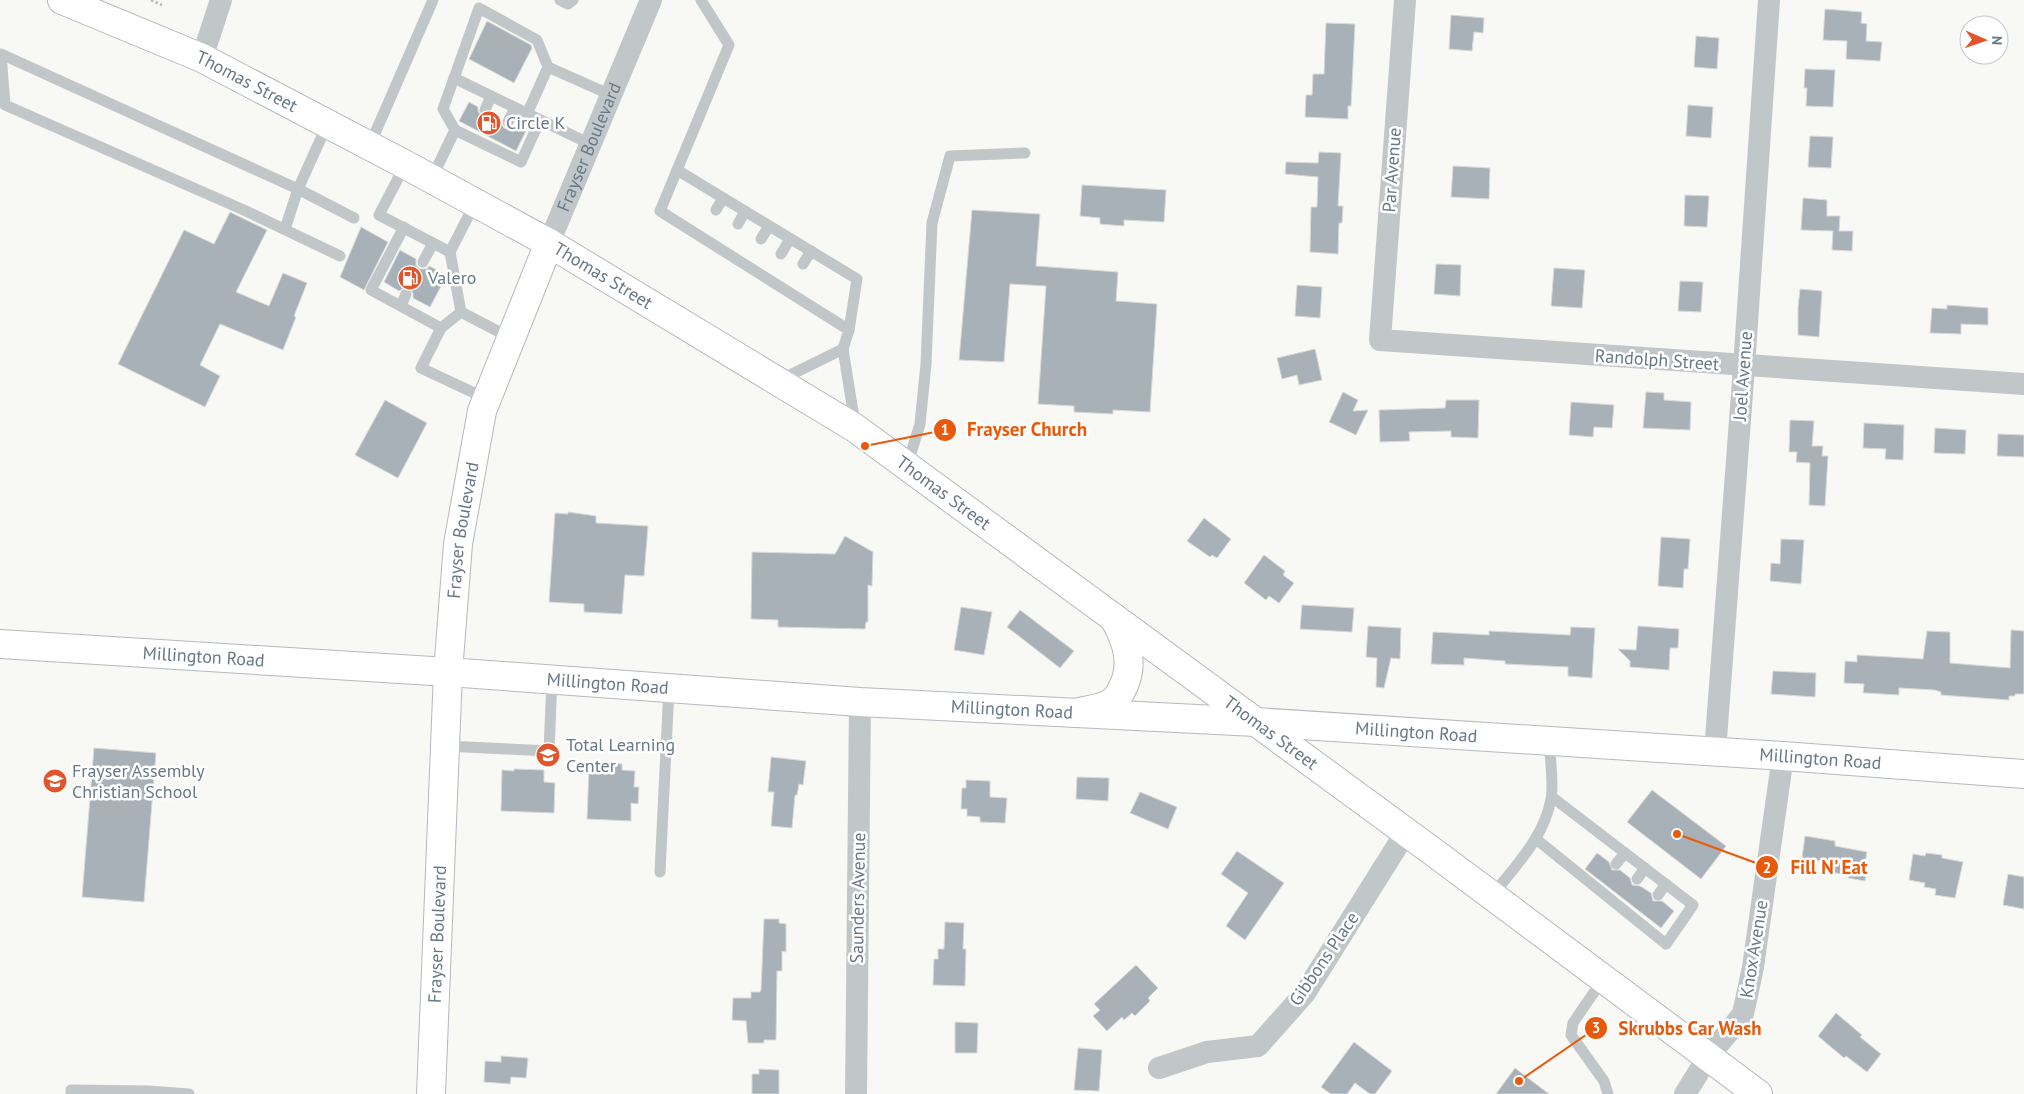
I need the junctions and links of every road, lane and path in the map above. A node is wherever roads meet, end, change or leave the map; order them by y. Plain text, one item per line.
1 (62, 0) edge
2 (151, 0) edge
3 (221, 0) edge
4 (433, 0) edge
5 (560, 0) edge
6 (573, 0) edge
7 (651, 0) edge
8 (701, 0) edge
9 (1404, 0) edge
10 (1769, 0) edge
11 (162, 5) dead end
12 (202, 58) junction
13 (548, 66) junction
14 (454, 78) junction
15 (611, 95) junction
16 (491, 96) junction
17 (515, 108) junction
18 (485, 110) dead end
19 (527, 114) junction
20 (540, 120) junction
21 (508, 122) dead end
22 (327, 124) junction
23 (455, 130) junction
24 (590, 144) junction
25 (369, 147) junction
26 (1025, 153) dead end
27 (406, 165) junction
28 (676, 170) junction
29 (431, 180) junction
30 (298, 189) junction
31 (723, 198) junction
32 (475, 203) junction
33 (716, 210) dead end
34 (745, 211) junction
35 (354, 218) dead end
36 (738, 224) dead end
37 (769, 226) junction
38 (404, 227) junction
39 (285, 229) junction
40 (761, 239) dead end
41 (790, 239) junction
42 (549, 242) junction
43 (433, 243) junction
44 (811, 251) junction
45 (450, 252) junction
46 (781, 254) dead end
47 (340, 256) dead end
48 (422, 262) dead end
49 (803, 264) dead end
50 (406, 294) dead end
51 (401, 306) junction
52 (461, 312) junction
53 (441, 328) junction
54 (849, 330) junction
55 (511, 338) junction
56 (1380, 340) joint
57 (843, 349) junction
58 (1744, 366) junction
59 (778, 381) junction
60 (2024, 384) edge
61 (487, 398) junction
62 (856, 428) junction
63 (908, 466) junction
64 (1114, 618) junction
65 (0, 644) edge
66 (448, 672) junction
67 (552, 680) junction
68 (669, 688) junction
69 (860, 702) junction
70 (1075, 713) junction
71 (1256, 722) junction
72 (1549, 742) junction
73 (445, 746) junction
74 (1715, 752) junction
75 (1783, 756) junction
76 (2024, 774) edge
77 (1552, 797) junction
78 (1406, 832) junction
79 (1536, 840) junction
80 (1625, 853) junction
81 (1616, 864) dead end
82 (1645, 868) junction
83 (660, 872) dead end
84 (1637, 879) dead end
85 (1666, 884) junction
86 (1658, 895) dead end
87 (1492, 896) junction
88 (1603, 979) junction
89 (1708, 1056) junction
90 (1159, 1068) dead end
91 (71, 1094) edge
92 (189, 1094) edge
93 (431, 1094) edge
94 (856, 1094) edge
95 (1608, 1094) edge
96 (1685, 1094) edge
97 (1758, 1094) edge

1 - 12 main road, Thomas Street
2 - 11 path
3 - 12 street
4 - 25 lane
5 - 6 lane
7 - 15 street, Frayser Boulevard
8 - 28 lane
9 - 56 street, Par Avenue
10 - 58 street, Joel Avenue
12 - 22 main road, Thomas Street
13 - 14 lane
13 - 15 lane
13 - 19 lane
14 - 16 lane
14 - 23 lane
15 - 24 street, Frayser Boulevard
16 - 17 lane
16 - 18 lane
17 - 19 lane
17 - 21 lane
19 - 20 lane
20 - 23 lane
20 - 24 lane
22 - 25 main road, Thomas Street
22 - 30 lane
23 - 29 lane
24 - 42 street, Frayser Boulevard
25 - 27 main road, Thomas Street
26 - 63 lane
27 - 29 main road, Thomas Street
27 - 38 lane
28 - 31 lane
28 - 54 lane
29 - 32 main road, Thomas Street
30 - 35 lane
30 - 39 lane
30 - 39 lane
31 - 33 lane
31 - 34 lane
32 - 42 main road, Thomas Street
32 - 45 lane
34 - 36 lane
34 - 37 lane
37 - 40 lane
37 - 41 lane
38 - 43 lane
38 - 51 lane
39 - 47 lane
41 - 44 lane
41 - 46 lane
42 - 55 main road, Frayser Boulevard
42 - 59 main road, Thomas Street
43 - 45 lane
43 - 48 lane
44 - 49 lane
44 - 54 lane
45 - 52 lane
50 - 51 lane
51 - 53 lane
52 - 53 lane
52 - 55 lane
53 - 61 lane
54 - 57 lane
55 - 61 main road, Frayser Boulevard
56 - 58 street, Randolph Street
57 - 59 lane
57 - 62 lane
58 - 60 street, Randolph Street
58 - 74 street, Joel Avenue
59 - 62 main road, Thomas Street
61 - 66 main road, Frayser Boulevard
62 - 63 main road, Thomas Street
63 - 64 main road, Thomas Street
64 - 70 main road
64 - 71 main road, Thomas Street
65 - 66 main road, Millington Road
66 - 67 main road, Millington Road
66 - 73 main road, Frayser Boulevard
67 - 68 main road, Millington Road
67 - 73 lane
68 - 69 main road, Millington Road
68 - 83 lane
69 - 70 main road, Millington Road
69 - 94 street, Saunders Avenue
70 - 71 main road, Millington Road
71 - 72 main road, Millington Road
71 - 78 main road, Thomas Street
72 - 74 main road, Millington Road
72 - 77 lane
73 - 93 main road, Frayser Boulevard
74 - 75 main road, Millington Road
75 - 76 main road, Millington Road
75 - 89 street, Knox Avenue
77 - 79 lane
77 - 80 lane
78 - 87 main road, Thomas Street
78 - 90 street, Gibbons Place
79 - 85 lane
79 - 87 lane
80 - 81 lane
80 - 82 lane
82 - 84 lane
82 - 85 lane
85 - 86 lane
87 - 88 main road, Thomas Street
88 - 89 main road, Thomas Street
88 - 95 lane
89 - 96 street, Knox Avenue
89 - 97 main road, Thomas Street
91 - 92 lane

